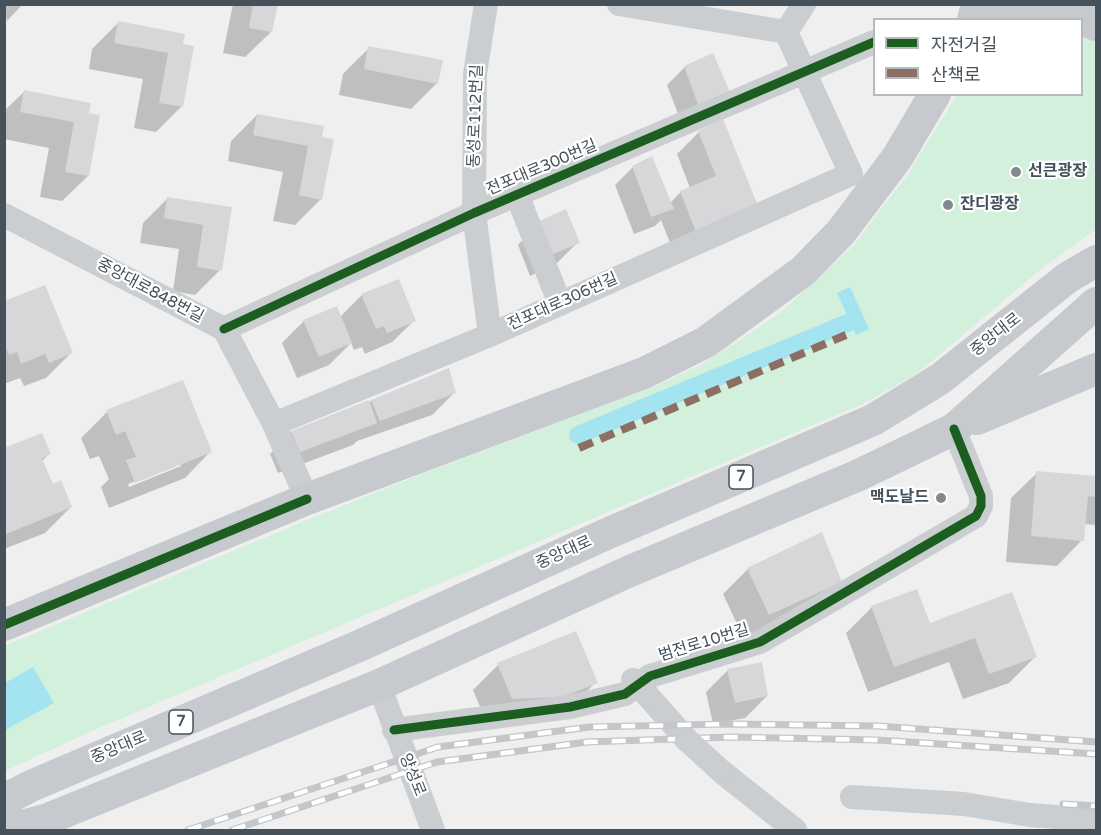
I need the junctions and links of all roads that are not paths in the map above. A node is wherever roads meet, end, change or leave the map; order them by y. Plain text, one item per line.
1 (486, 4) edge
2 (620, 4) edge
3 (804, 4) edge
4 (996, 4) edge
5 (988, 18) edge
6 (1000, 18) edge
7 (1081, 18) edge
8 (786, 32) junction
9 (873, 42) edge
10 (804, 72) junction
11 (933, 96) edge
12 (862, 183) junction
13 (517, 195) junction
14 (474, 213) junction
15 (4, 214) edge
16 (1096, 248) edge
17 (1096, 261) edge
18 (1067, 278) junction
19 (1096, 303) edge
20 (560, 304) junction
21 (224, 329) junction
22 (490, 335) junction
23 (1096, 369) edge
24 (274, 424) junction
25 (954, 429) junction
26 (307, 499) junction
27 (4, 626) edge
28 (379, 685) junction
29 (641, 688) dead end
30 (394, 730) junction
31 (852, 797) dead end
32 (4, 800) edge
33 (1096, 820) edge
34 (33, 826) edge
35 (6, 831) edge
36 (433, 831) edge
37 (795, 831) edge

1 - 14 street, 동성로112번길
2 - 8 street
3 - 8 street
4 - 5 main road
6 - 7 main road
8 - 10 street
9 - 10 street, 전포대로300번길
10 - 12 street
10 - 13 street, 전포대로300번길
11 - 12 main road
12 - 20 street, 전포대로306번길
12 - 26 main road
13 - 14 street, 전포대로300번길
13 - 20 street
14 - 21 street, 전포대로300번길
14 - 22 street, 동성로112번길
15 - 21 street, 중앙대로848번길
16 - 18 main road
17 - 18 main road, 중앙대로 / 7
18 - 32 main road, 중앙대로 / 7
19 - 25 main road, 7
20 - 22 street, 전포대로306번길
21 - 24 street, 중앙대로848번길
22 - 24 street, 전포대로306번길
23 - 25 main road
24 - 26 street, 중앙대로848번길
25 - 28 main road, 7
25 - 30 street, 범전로10번길
26 - 27 main road
28 - 30 street, 양성로
28 - 34 main road, 7
29 - 37 street, bridge
30 - 36 street, 양성로
31 - 33 street
34 - 35 main road, 7

